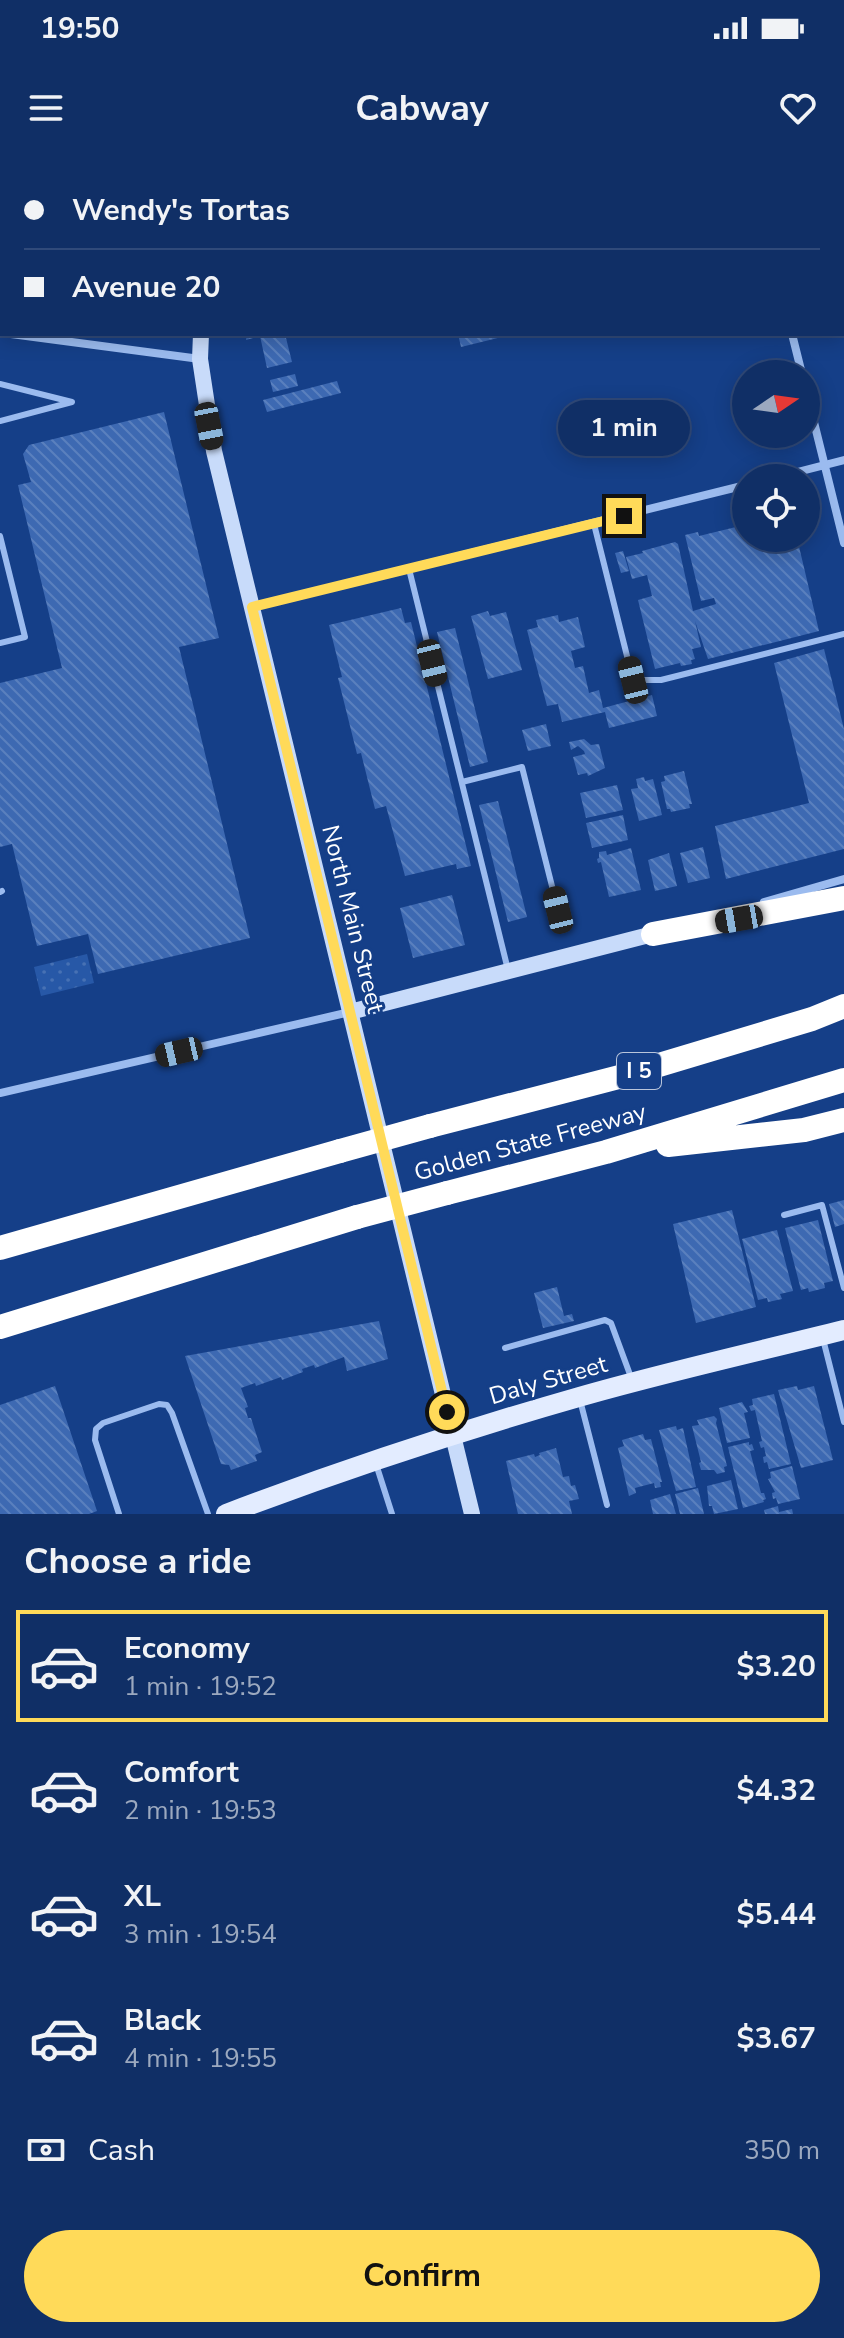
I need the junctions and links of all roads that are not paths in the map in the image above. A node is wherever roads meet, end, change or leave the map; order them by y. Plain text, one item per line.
1 (31, 336) edge
2 (201, 336) edge
3 (792, 336) edge
4 (200, 359) junction
5 (798, 360) edge
6 (0, 384) edge
7 (0, 421) edge
8 (820, 445) edge
9 (844, 460) edge
10 (825, 465) junction
11 (820, 466) edge
12 (732, 489) edge
13 (594, 524) junction
14 (0, 536) edge
15 (844, 543) edge
16 (409, 569) junction
17 (252, 607) junction
18 (844, 634) edge
19 (0, 643) edge
20 (462, 782) junction
21 (844, 879) edge
22 (844, 898) edge
23 (558, 910) dead end
24 (653, 934) junction
25 (508, 971) junction
26 (844, 1006) edge
27 (350, 1012) junction
28 (844, 1080) edge
29 (0, 1093) edge
30 (844, 1120) edge
31 (606, 1152) junction
32 (784, 1215) dead end
33 (0, 1248) edge
34 (844, 1288) edge
35 (0, 1327) edge
36 (844, 1330) edge
37 (822, 1335) junction
38 (505, 1348) dead end
39 (633, 1383) junction
40 (579, 1397) junction
41 (844, 1422) edge
42 (453, 1435) junction
43 (375, 1461) junction
44 (607, 1505) dead end
45 (253, 1509) edge
46 (119, 1514) edge
47 (208, 1514) edge
48 (226, 1514) edge
49 (392, 1514) edge
50 (472, 1514) edge

1 - 4 street
2 - 4 main road, North Main Street
3 - 5 street
4 - 17 main road, North Main Street
6 - 7 lane
8 - 10 street
9 - 10 street
10 - 11 street
10 - 15 street
12 - 13 street
13 - 16 street
13 - 18 lane
14 - 19 lane
16 - 17 street
16 - 20 lane
17 - 27 main road, North Main Street
20 - 23 lane
20 - 25 lane
21 - 24 street
22 - 24 highway
24 - 25 main road
25 - 27 main road
26 - 33 highway, Golden State Freeway / I 5, bridge
27 - 29 street
27 - 42 main road, North Main Street
28 - 31 highway, Golden State Freeway
30 - 31 highway
31 - 35 highway, Golden State Freeway, bridge
32 - 34 lane
36 - 37 main road, Daly Street
37 - 39 main road, Daly Street
37 - 41 lane
38 - 39 lane
39 - 40 main road, Daly Street
40 - 42 main road, Daly Street
40 - 44 lane
42 - 43 main road, Daly Street
42 - 50 main road, North Main Street
43 - 45 main road, Daly Street
43 - 49 lane
45 - 48 main road, Daly Street
46 - 47 lane

